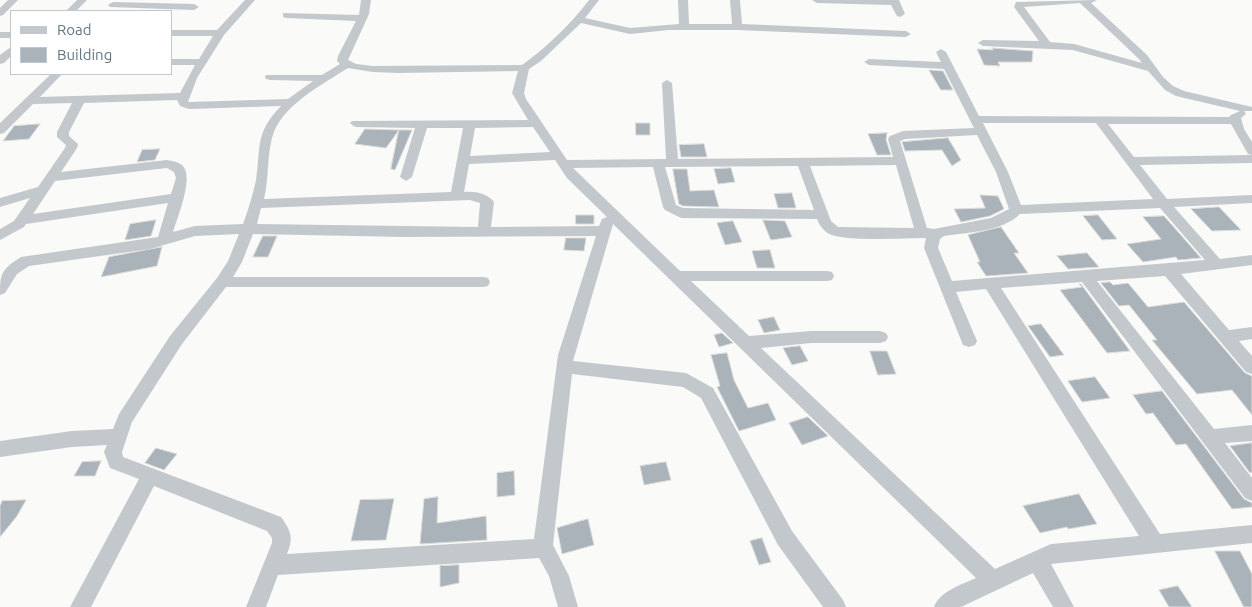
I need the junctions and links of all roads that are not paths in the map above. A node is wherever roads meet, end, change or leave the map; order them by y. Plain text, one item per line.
1 (13, 0) edge
2 (82, 0) edge
3 (250, 0) edge
4 (366, 0) edge
5 (594, 0) edge
6 (683, 0) edge
7 (735, 0) edge
8 (817, 0) edge
9 (1083, 0) edge
10 (1096, 0) edge
11 (835, 1) edge
12 (894, 1) edge
13 (1023, 2) edge
14 (197, 4) edge
15 (113, 5) dead end
16 (72, 10) edge
17 (0, 13) edge
18 (900, 14) dead end
19 (286, 15) dead end
20 (362, 18) junction
21 (579, 20) junction
22 (684, 27) junction
23 (737, 27) junction
24 (172, 32) edge
25 (220, 32) junction
26 (172, 33) edge
27 (906, 34) dead end
28 (983, 43) dead end
29 (1047, 45) junction
30 (10, 51) edge
31 (941, 52) dead end
32 (0, 61) edge
33 (172, 62) edge
34 (201, 62) junction
35 (869, 62) dead end
36 (345, 65) junction
37 (948, 66) junction
38 (524, 68) junction
39 (1151, 69) junction
40 (56, 75) edge
41 (270, 77) dead end
42 (322, 78) junction
43 (667, 83) dead end
44 (184, 96) junction
45 (80, 99) junction
46 (29, 101) junction
47 (291, 102) junction
48 (1250, 107) edge
49 (975, 119) junction
50 (1099, 119) junction
51 (1236, 121) junction
52 (356, 123) dead end
53 (536, 123) junction
54 (422, 125) junction
55 (470, 126) junction
56 (0, 130) edge
57 (981, 131) junction
58 (1252, 150) edge
59 (1252, 159) edge
60 (464, 160) junction
61 (560, 160) junction
62 (802, 161) junction
63 (1131, 161) junction
64 (901, 162) junction
65 (665, 163) junction
66 (50, 177) junction
67 (406, 177) dead end
68 (41, 190) junction
69 (457, 196) junction
70 (176, 198) junction
71 (1252, 199) edge
72 (0, 203) edge
73 (1163, 203) junction
74 (256, 204) junction
75 (1016, 210) junction
76 (610, 212) junction
77 (822, 215) junction
78 (21, 220) junction
79 (248, 229) junction
80 (604, 231) junction
81 (484, 232) junction
82 (929, 233) junction
83 (0, 235) edge
84 (164, 241) junction
85 (1252, 260) edge
86 (1216, 264) junction
87 (1169, 270) junction
88 (676, 276) junction
89 (827, 276) dead end
90 (1086, 277) junction
91 (222, 282) junction
92 (483, 282) dead end
93 (1, 284) edge
94 (990, 284) junction
95 (947, 288) junction
96 (1252, 333) edge
97 (880, 336) dead end
98 (1226, 336) junction
99 (969, 341) dead end
100 (745, 343) junction
101 (565, 367) junction
102 (1252, 368) edge
103 (1252, 433) edge
104 (118, 437) junction
105 (1210, 437) junction
106 (0, 449) edge
107 (150, 476) junction
108 (1252, 492) edge
109 (1252, 534) edge
110 (1155, 544) junction
111 (543, 548) junction
112 (1037, 560) junction
113 (272, 564) junction
114 (993, 581) junction
115 (80, 607) edge
116 (256, 607) edge
117 (568, 607) edge
118 (836, 607) edge
119 (944, 607) edge
120 (1064, 607) edge

1 - 17 street
2 - 16 street
3 - 25 street
4 - 20 street
5 - 21 street
6 - 22 street
7 - 23 street
8 - 11 street
9 - 10 street
9 - 13 street
9 - 39 street
11 - 12 street
12 - 18 street
13 - 29 street
14 - 15 street
14 - 24 street
19 - 20 street
20 - 36 street
21 - 22 street
21 - 38 street
22 - 23 street
23 - 27 street
25 - 26 street
25 - 34 street
28 - 29 street
29 - 39 street
30 - 32 street
31 - 37 street
33 - 34 street
34 - 44 street
35 - 37 street
36 - 38 street
36 - 42 street
37 - 49 street
38 - 53 street
39 - 48 street
40 - 46 street
41 - 42 street
42 - 47 street
43 - 65 street
44 - 45 street
44 - 47 street
45 - 46 street
45 - 66 street
46 - 56 street
47 - 74 street
48 - 51 street
49 - 50 street
49 - 57 street
50 - 51 street
50 - 63 street
51 - 58 street
52 - 54 street
53 - 55 street
53 - 61 street
54 - 55 street
54 - 67 street
55 - 60 street
57 - 64 street
57 - 75 street
59 - 63 street
60 - 61 street
60 - 69 street
61 - 65 street
61 - 76 street
62 - 64 street
62 - 65 street
62 - 77 street
63 - 73 street
64 - 82 street
65 - 77 street
66 - 68 street
66 - 70 street
68 - 72 street
68 - 78 street
69 - 74 street
69 - 81 street
70 - 78 street
70 - 84 street
71 - 73 street
73 - 75 street
73 - 86 street
74 - 79 street
75 - 82 street
76 - 80 street
76 - 88 street
77 - 82 street
78 - 83 street
79 - 81 street
79 - 84 street
79 - 91 street
80 - 81 street
80 - 101 street
82 - 95 street
84 - 93 street
85 - 86 street
86 - 87 street
87 - 90 street
87 - 98 street
88 - 89 street
88 - 100 street
90 - 94 street
90 - 105 street
91 - 92 street
91 - 104 street
94 - 95 street
94 - 110 street
95 - 99 street
96 - 98 street
97 - 100 street
98 - 102 street
100 - 114 street
101 - 111 street
101 - 118 street
103 - 105 street
104 - 106 street
104 - 107 street
105 - 108 street
107 - 113 street
107 - 115 street
109 - 110 street
110 - 112 street
111 - 113 street
111 - 117 street
112 - 114 street
112 - 120 street
113 - 116 street
114 - 119 street

